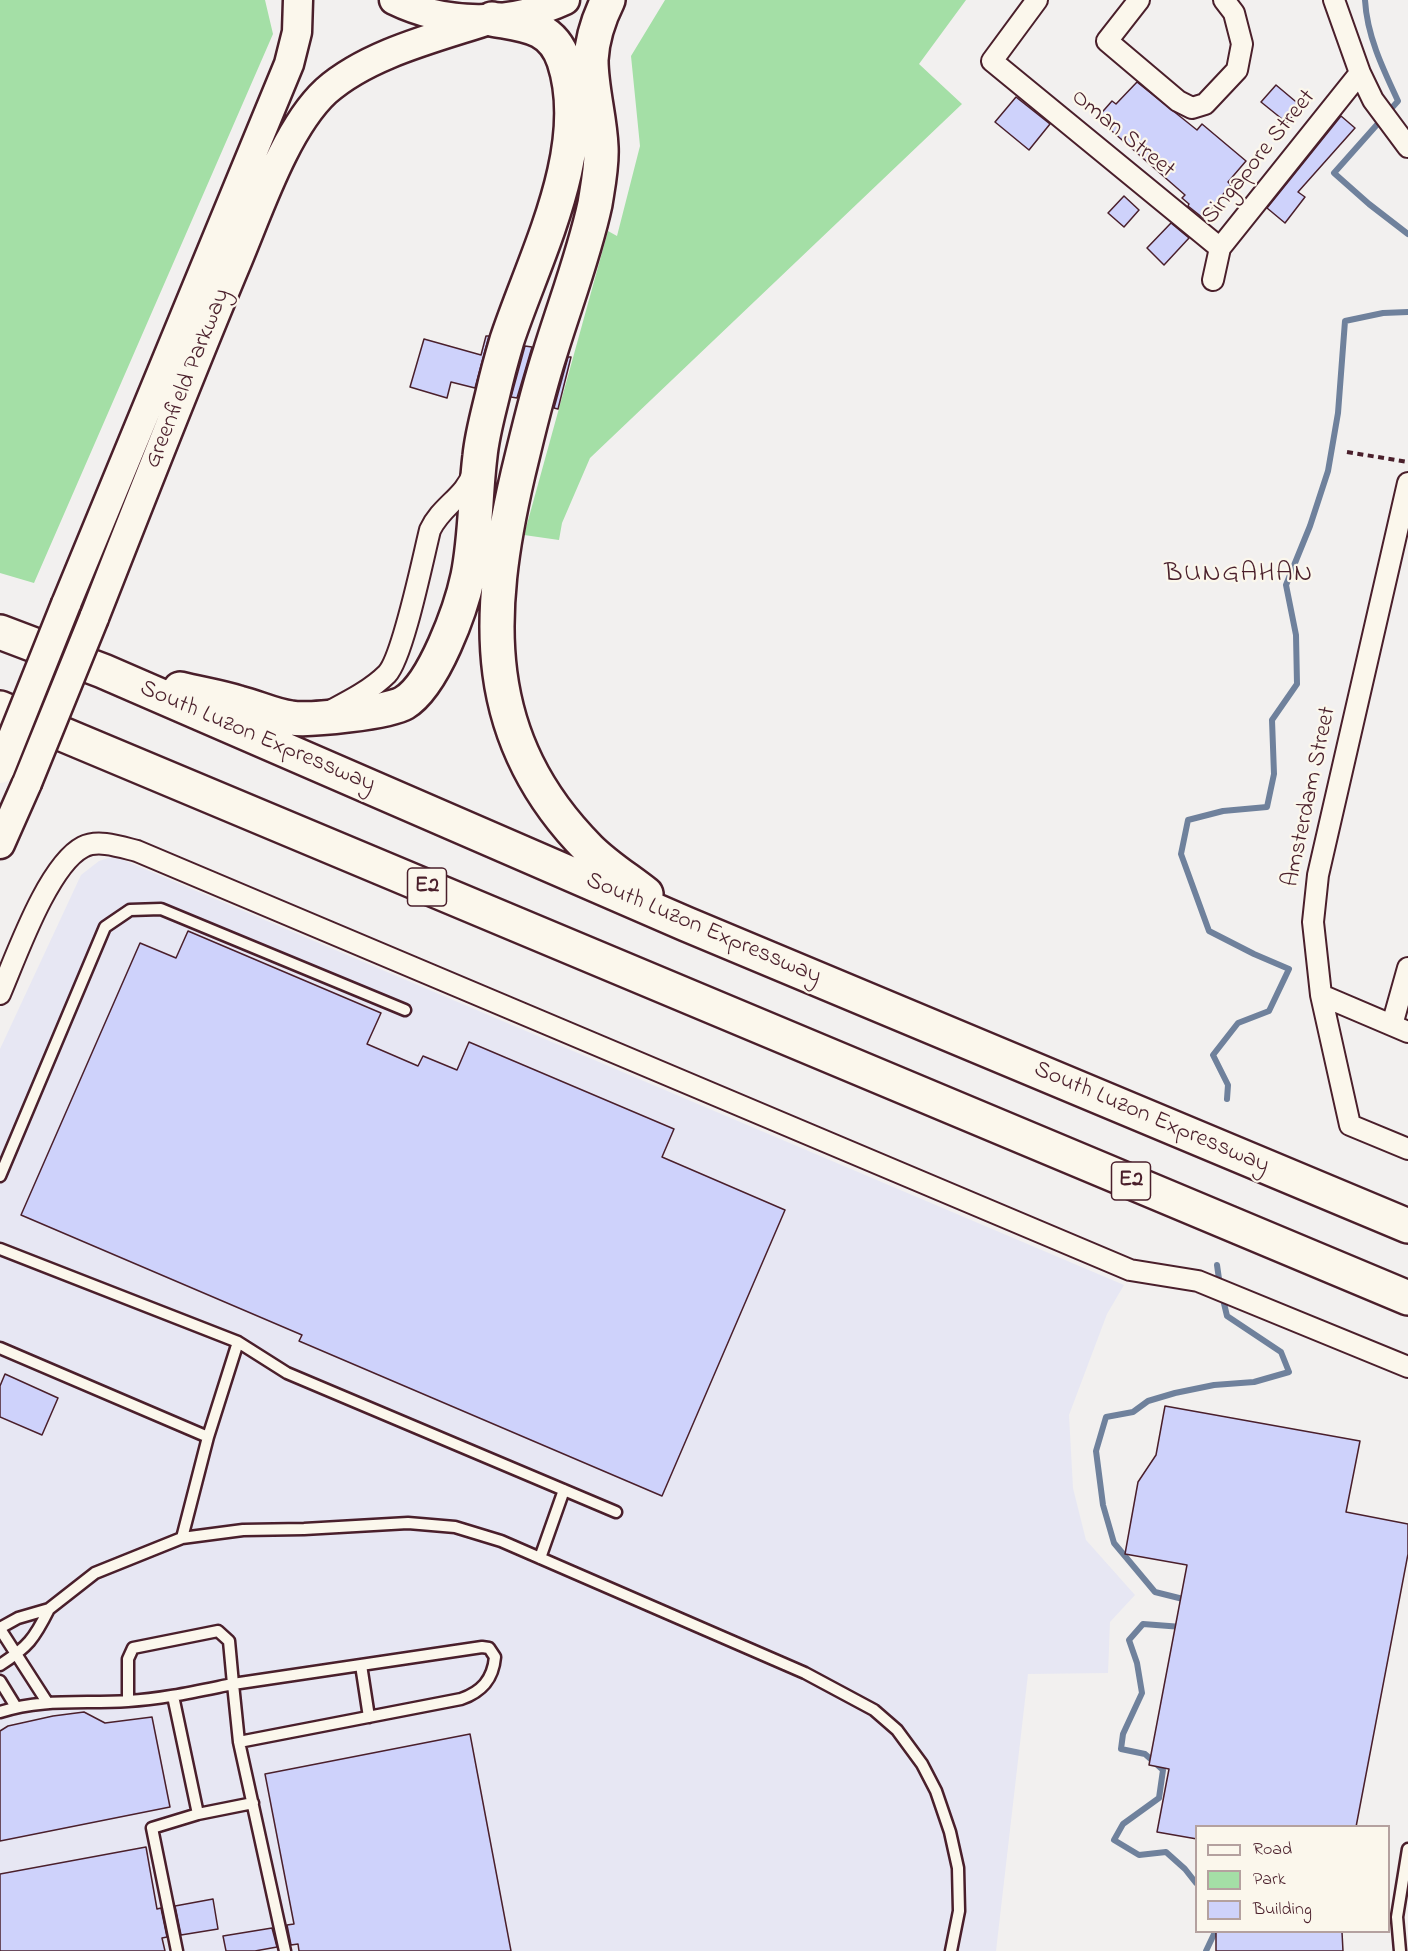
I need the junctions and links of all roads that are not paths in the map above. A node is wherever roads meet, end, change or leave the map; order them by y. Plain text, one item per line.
1 (298, 0) edge
2 (394, 0) edge
3 (565, 0) edge
4 (608, 0) edge
5 (1037, 0) edge
6 (1139, 0) edge
7 (1224, 0) edge
8 (1334, 0) edge
9 (492, 19) junction
10 (1360, 73) junction
11 (1408, 147) edge
12 (1220, 248) junction
13 (1213, 280) dead end
14 (480, 453) junction
15 (1408, 483) edge
16 (0, 632) edge
17 (103, 671) junction
18 (0, 708) edge
19 (317, 717) junction
20 (0, 769) edge
21 (0, 844) edge
22 (686, 924) junction
23 (1408, 968) edge
24 (0, 994) edge
25 (1321, 995) junction
26 (405, 1010) dead end
27 (1400, 1029) edge
28 (1408, 1149) edge
29 (0, 1176) edge
30 (1408, 1226) edge
31 (0, 1249) edge
32 (1408, 1298) edge
33 (238, 1342) junction
34 (0, 1348) edge
35 (1408, 1367) edge
36 (208, 1437) junction
37 (564, 1490) junction
38 (616, 1512) dead end
39 (182, 1538) junction
40 (540, 1557) junction
41 (49, 1610) junction
42 (0, 1628) edge
43 (16, 1654) junction
44 (0, 1665) edge
45 (361, 1665) junction
46 (0, 1681) edge
47 (233, 1684) junction
48 (173, 1696) junction
49 (128, 1701) junction
50 (47, 1702) junction
51 (16, 1707) junction
52 (0, 1712) edge
53 (369, 1717) junction
54 (239, 1742) junction
55 (254, 1803) junction
56 (198, 1814) junction
57 (1408, 1849) edge
58 (177, 1951) edge
59 (285, 1951) edge
60 (951, 1951) edge
61 (1400, 1951) edge

1 - 20 main road, Greenfield Parkway, bridge
2 - 9 main road
3 - 9 main road
4 - 22 highway
5 - 12 street, Oman Street
6 - 7 street
8 - 10 street
9 - 14 highway
9 - 21 main road, Greenfield Parkway, bridge
10 - 11 street
10 - 12 street, Singapore Street
12 - 13 street, Singapore Street
14 - 19 street
14 - 19 highway
15 - 25 street, Amsterdam Street
16 - 17 highway, South Luzon Expressway
17 - 19 highway
17 - 22 highway, South Luzon Expressway
18 - 32 highway, E2
22 - 30 highway, South Luzon Expressway
23 - 27 street
24 - 35 street
25 - 27 street
25 - 28 street, Amsterdam Street
26 - 29 lane
31 - 33 lane
33 - 36 lane
33 - 37 lane
34 - 36 lane
36 - 39 lane
37 - 38 lane
37 - 40 lane
39 - 40 lane
39 - 41 lane
40 - 60 lane
41 - 42 lane
41 - 43 lane
42 - 43 lane
43 - 44 lane
43 - 50 lane
45 - 47 lane
45 - 53 lane
45 - 53 lane
46 - 51 lane
47 - 48 lane
47 - 49 lane
47 - 54 lane
48 - 49 lane
48 - 56 lane
49 - 50 lane
50 - 51 lane
51 - 52 lane
53 - 54 lane
54 - 55 lane
55 - 56 lane
55 - 59 lane
56 - 58 lane
57 - 61 lane

